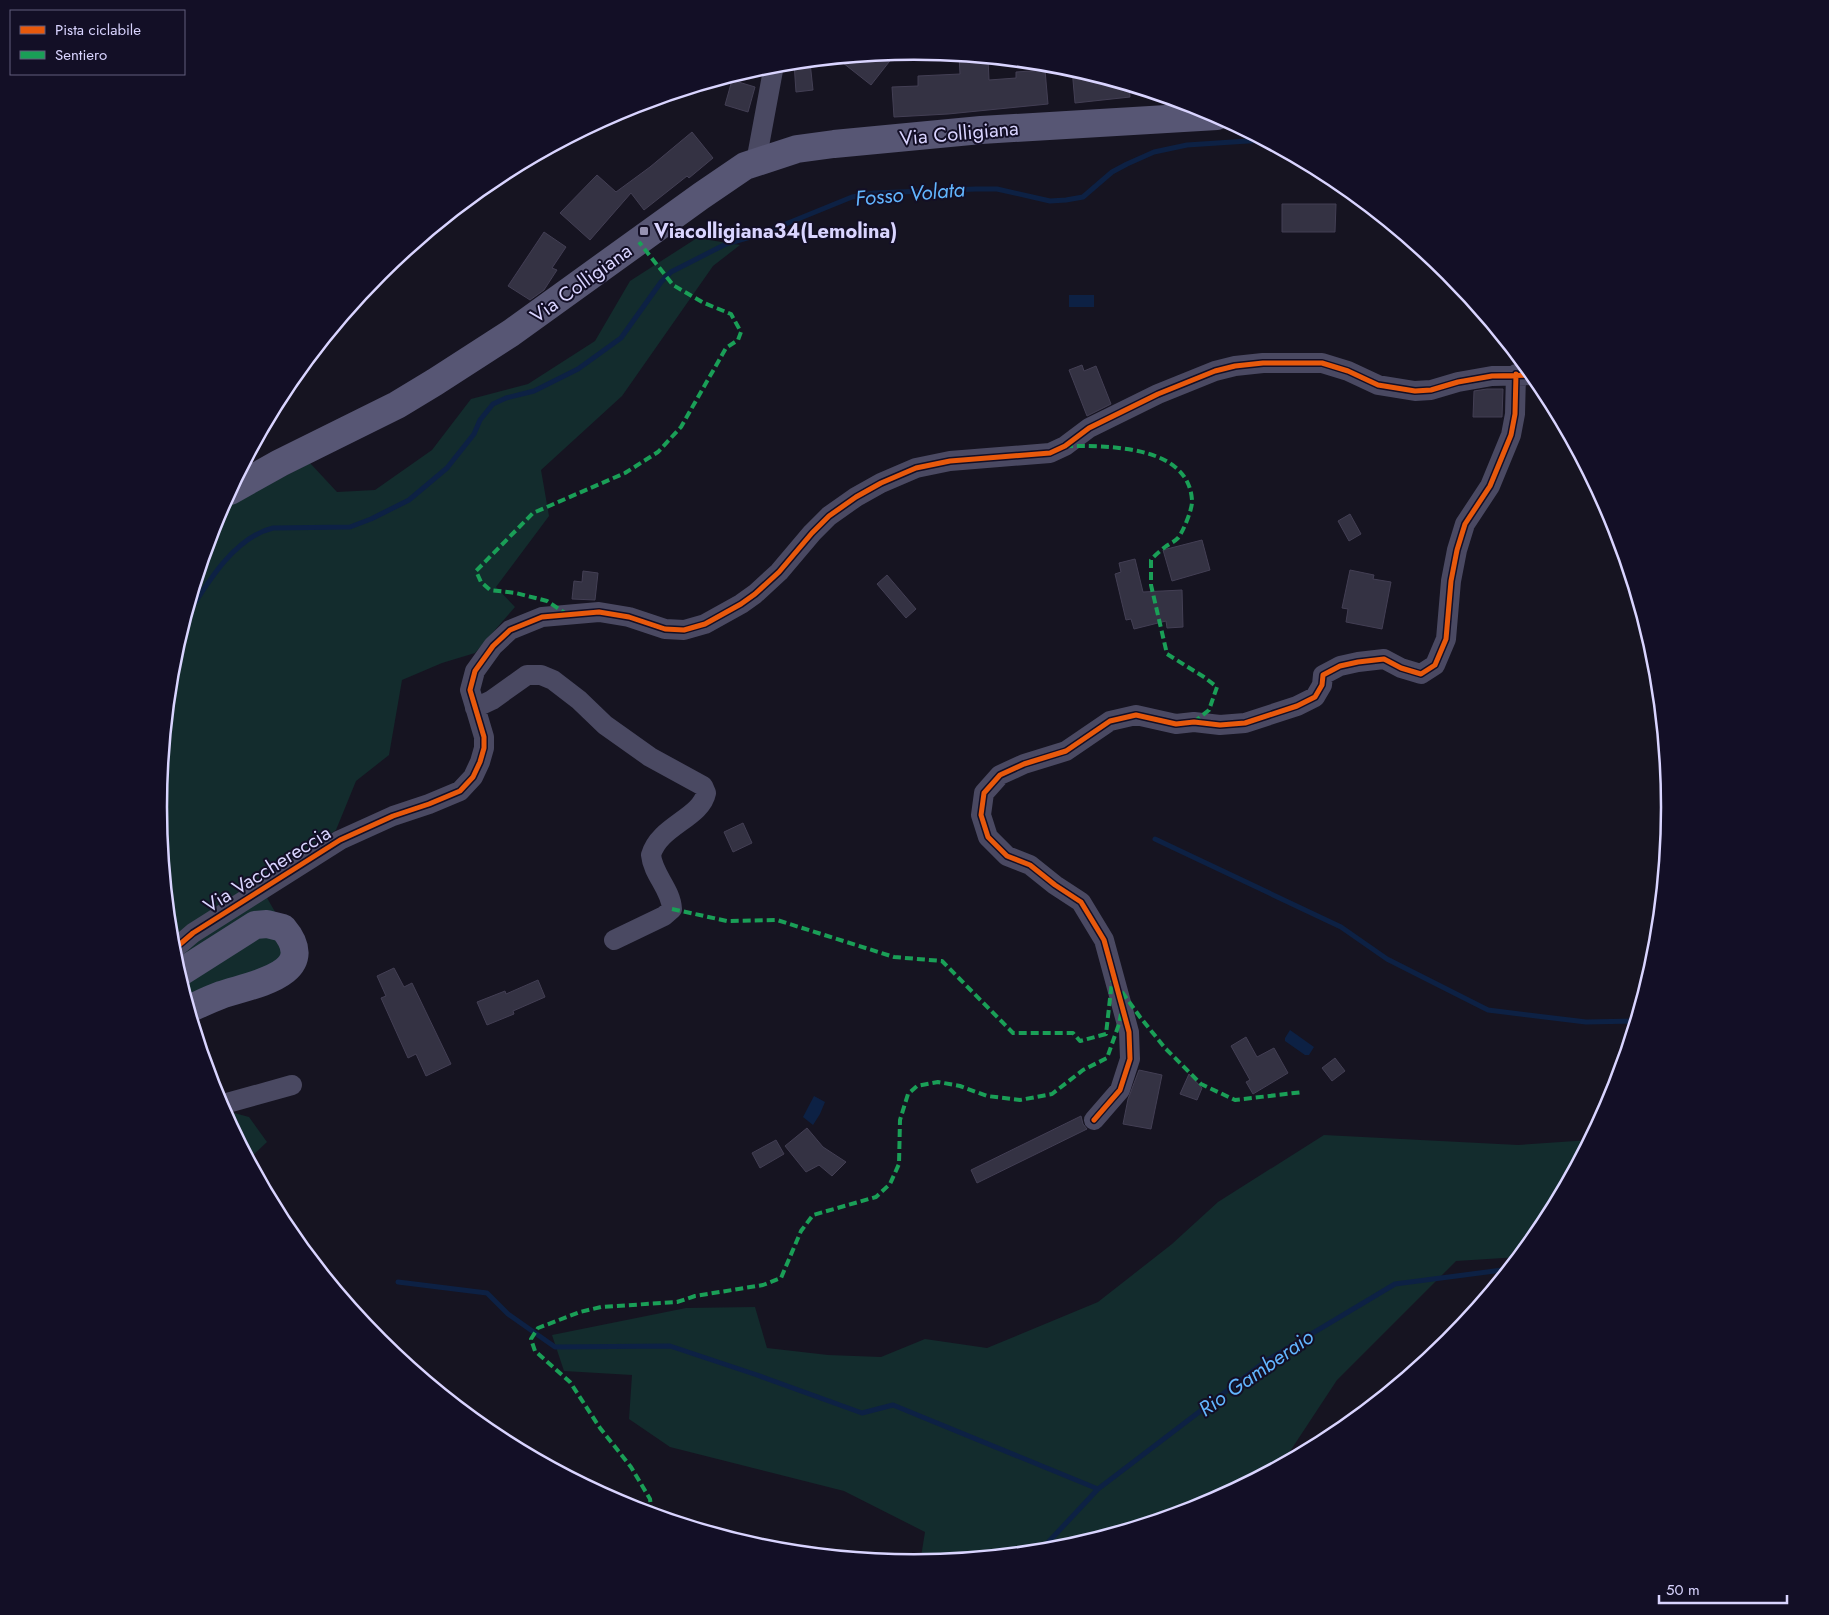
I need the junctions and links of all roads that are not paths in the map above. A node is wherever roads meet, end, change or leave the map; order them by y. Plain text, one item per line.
1 (772, 73) edge
2 (1201, 117) edge
3 (756, 162) junction
4 (1524, 374) edge
5 (240, 485) edge
6 (476, 708) junction
7 (614, 940) dead end
8 (180, 944) edge
9 (185, 970) edge
10 (194, 1007) edge
11 (292, 1085) dead end
12 (228, 1103) edge
13 (1094, 1120) dead end

1 - 3 street
2 - 3 street, Via Colligiana
3 - 5 street, Via Colligiana
4 - 6 street, Via Vacchereccia
4 - 13 street
6 - 7 street
6 - 8 street, Via Vacchereccia
9 - 10 street
11 - 12 street

